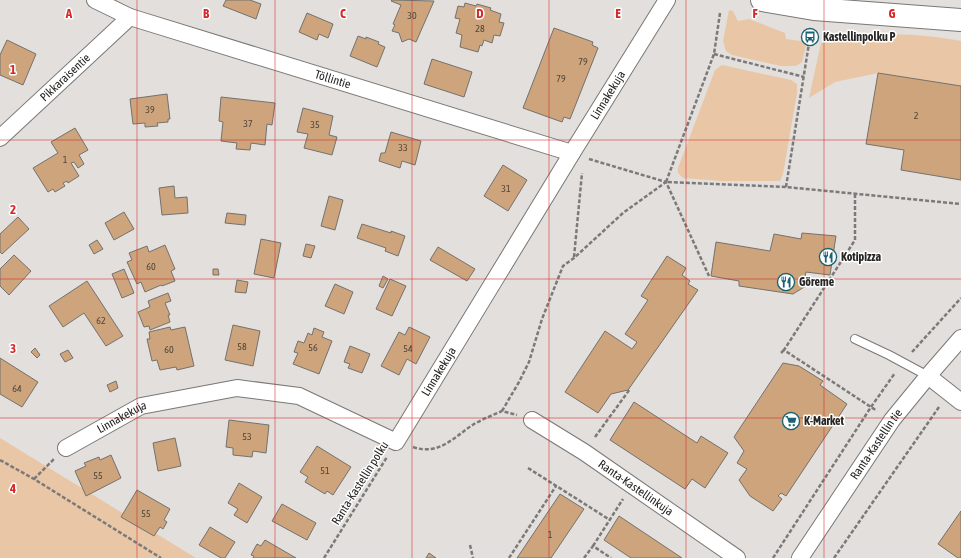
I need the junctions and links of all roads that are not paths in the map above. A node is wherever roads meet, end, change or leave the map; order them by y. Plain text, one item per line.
1 (95, 0) edge
2 (667, 0) edge
3 (762, 0) edge
4 (130, 17) junction
5 (955, 21) edge
6 (0, 138) edge
7 (578, 155) junction
8 (961, 338) edge
9 (855, 339) dead end
10 (928, 376) junction
11 (955, 398) edge
12 (532, 420) road end
13 (66, 448) road end
14 (737, 558) edge
15 (800, 558) edge

1 - 4 street, Töllintie
2 - 7 street, Linnakekuja
3 - 5 main road
4 - 6 street, Pikkaraisentie
4 - 7 street, Töllintie
7 - 13 street, Linnakekuja
8 - 10 street, Ranta-Kastellin tie
9 - 10 lane
10 - 11 street
10 - 15 street, Ranta-Kastellin tie
12 - 14 street, Ranta-Kastellinkuja

